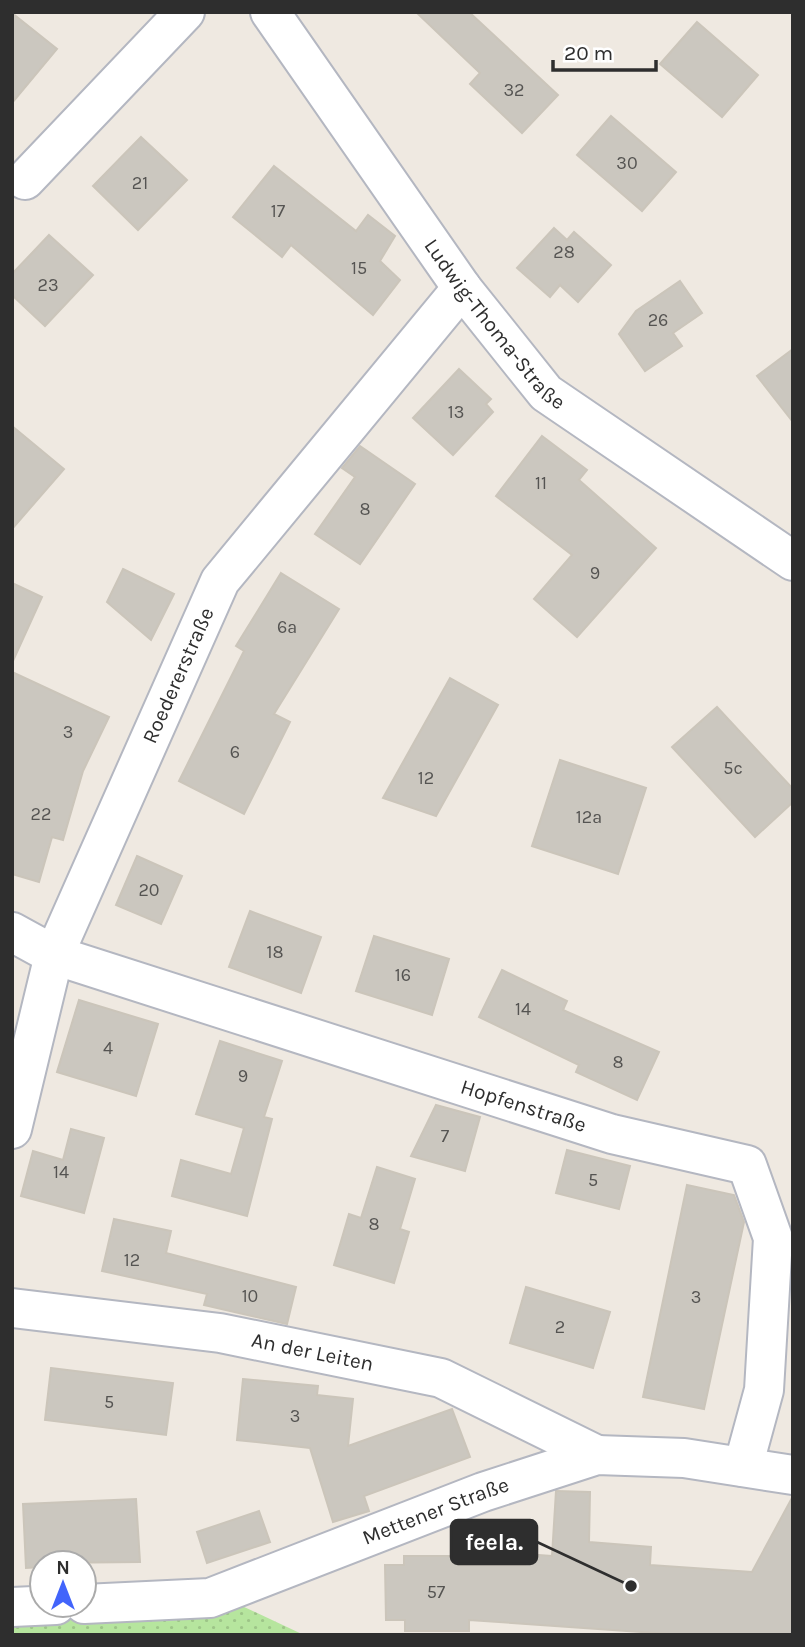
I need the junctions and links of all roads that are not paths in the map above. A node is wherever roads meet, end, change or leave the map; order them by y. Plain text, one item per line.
1 (185, 12) edge
2 (270, 12) edge
3 (25, 180) dead end
4 (462, 288) junction
5 (793, 561) edge
6 (12, 932) edge
7 (54, 955) junction
8 (12, 1129) edge
9 (12, 1308) edge
10 (597, 1455) junction
11 (743, 1467) junction
12 (793, 1475) edge
13 (98, 1603) edge

1 - 3 street
2 - 4 street, Ludwig-Thoma-Straße
4 - 5 street, Ludwig-Thoma-Straße
4 - 7 street, Roedererstraße
6 - 7 street, Hopfenstraße
7 - 8 street, Roedererstraße
7 - 11 street, Hopfenstraße
9 - 10 street, An der Leiten
10 - 11 street, Mettener Straße
10 - 13 street, Mettener Straße
11 - 12 street, Mettener Straße

